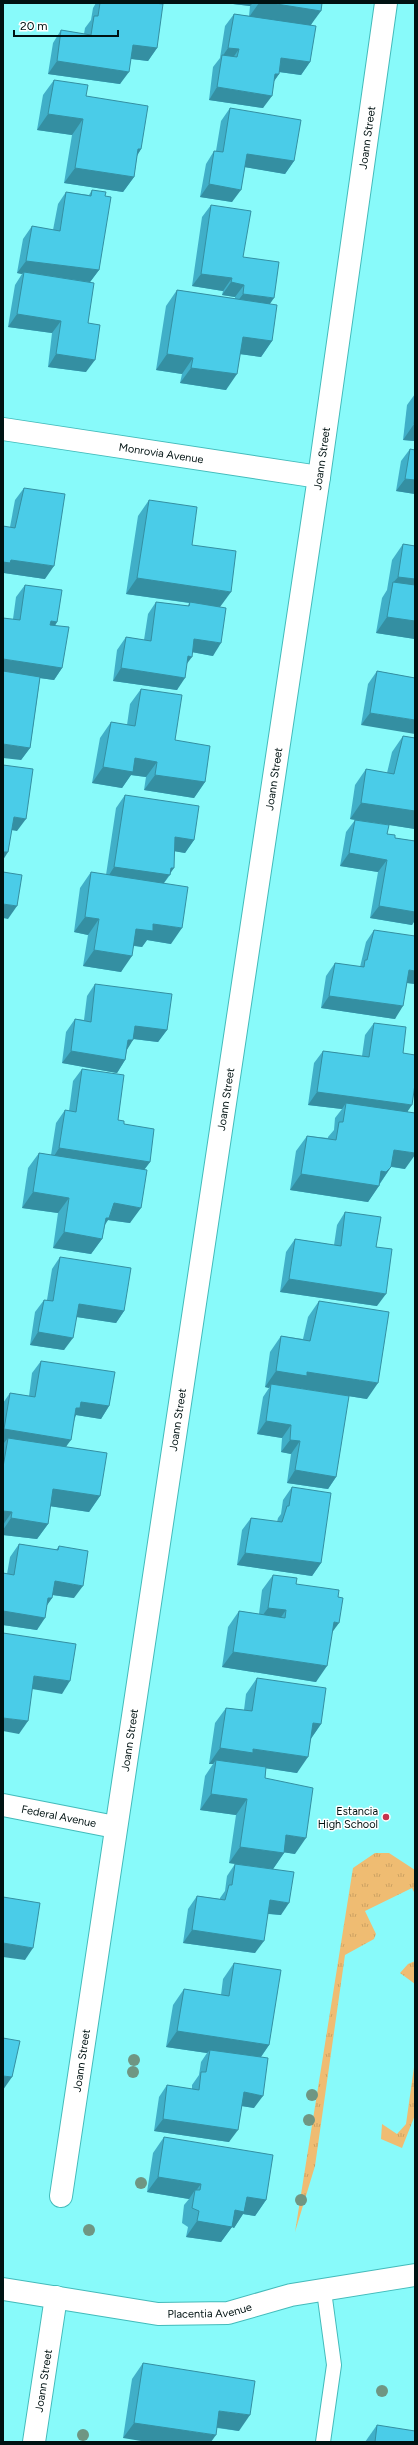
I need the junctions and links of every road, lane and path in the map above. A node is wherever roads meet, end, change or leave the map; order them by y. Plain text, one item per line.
1 (386, 3) edge
2 (3, 430) edge
3 (319, 477) junction
4 (3, 1805) edge
5 (115, 1827) junction
6 (61, 2196) dead end
7 (415, 2275) edge
8 (3, 2289) edge
9 (324, 2291) junction
10 (56, 2296) junction
11 (34, 2442) edge
12 (323, 2442) edge

1 - 3 street, Joann Street
2 - 3 street, Monrovia Avenue
3 - 5 street, Joann Street
4 - 5 street, Federal Avenue
5 - 6 street, Joann Street
7 - 9 street, Placentia Avenue
8 - 10 street, Placentia Avenue
9 - 10 street, Placentia Avenue
9 - 12 lane
10 - 11 street, Joann Street

